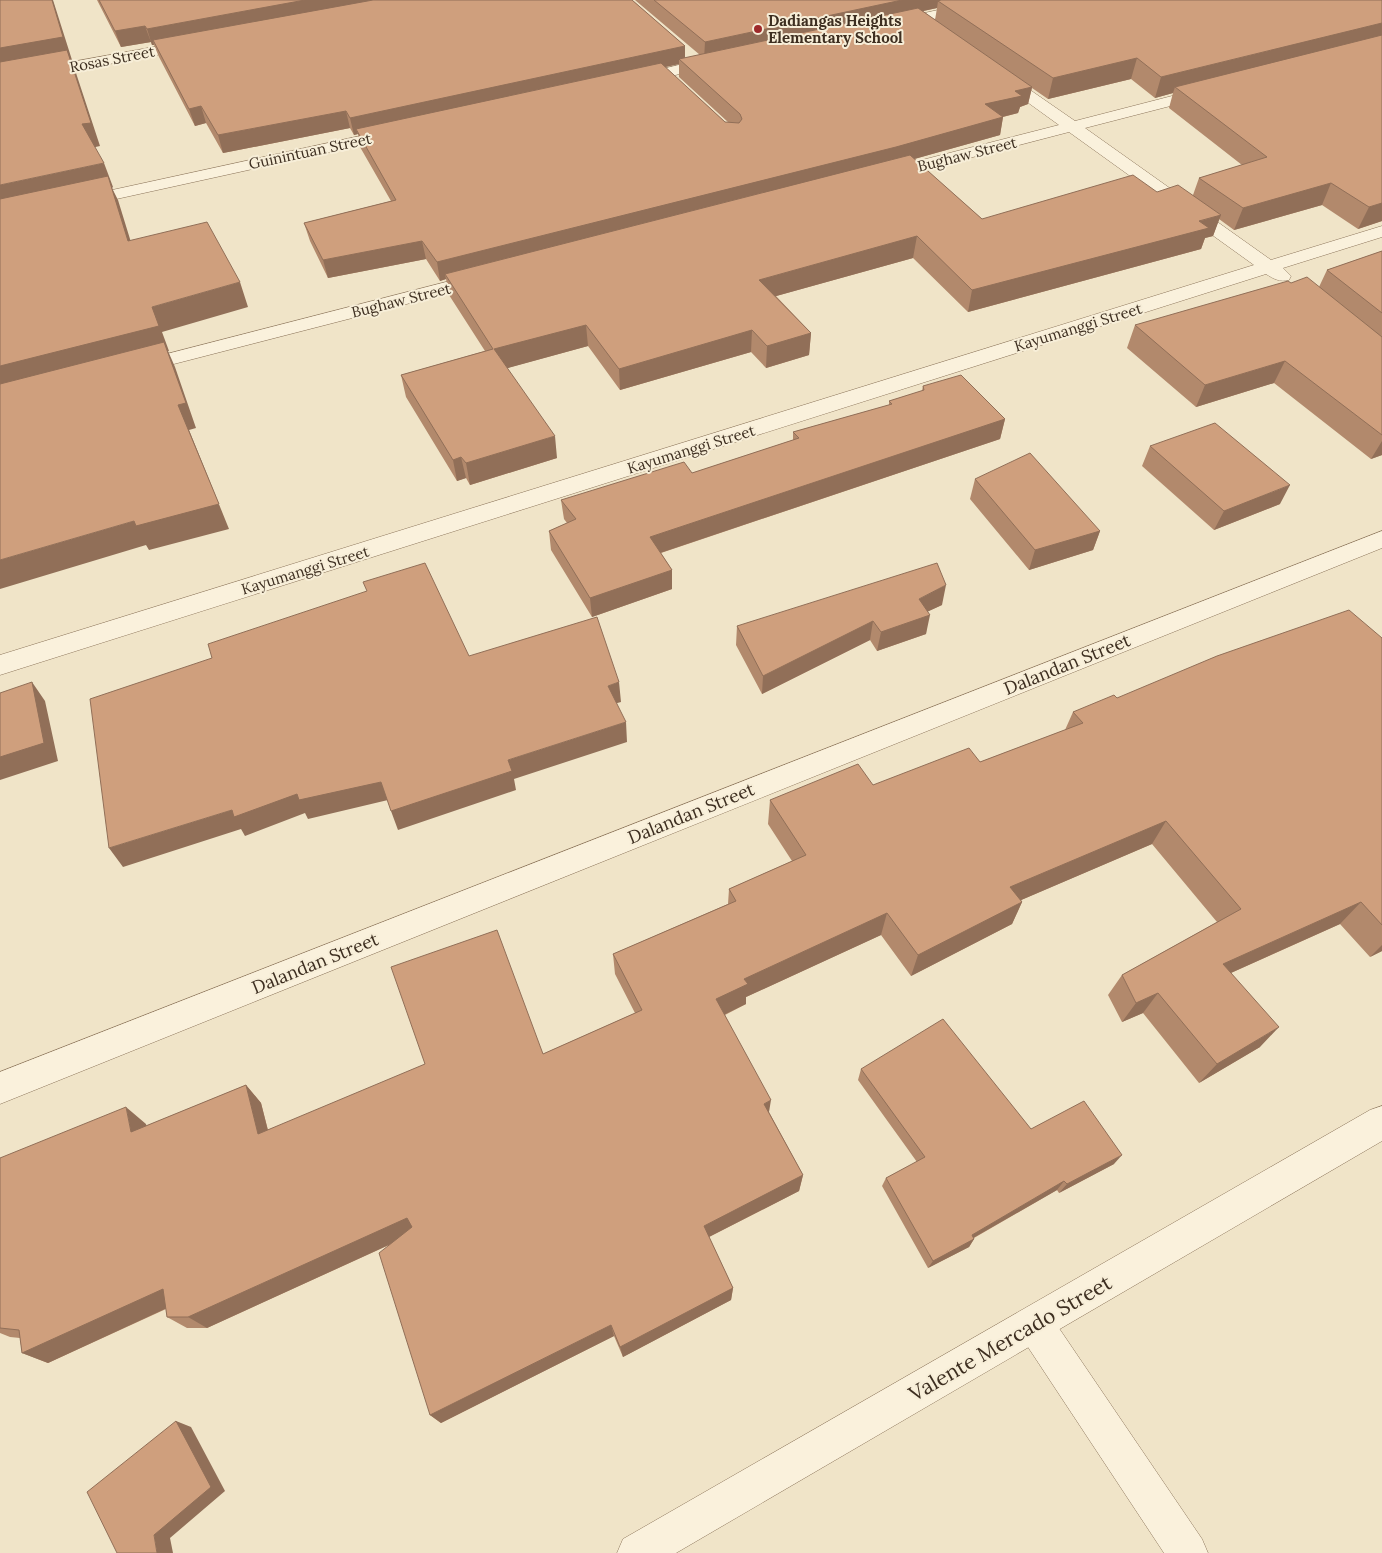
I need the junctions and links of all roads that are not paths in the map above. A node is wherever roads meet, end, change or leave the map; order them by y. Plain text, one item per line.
1 (1002, 0) edge
2 (918, 18) junction
3 (880, 26) edge
4 (935, 30) edge
5 (206, 42) edge
6 (685, 52) dead end
7 (728, 59) edge
8 (984, 64) edge
9 (700, 65) junction
10 (664, 73) junction
11 (0, 80) edge
12 (616, 83) edge
13 (677, 86) edge
14 (1228, 86) edge
15 (1074, 126) junction
16 (409, 130) edge
17 (871, 178) edge
18 (68, 204) edge
19 (1382, 231) edge
20 (1272, 266) junction
21 (503, 273) edge
22 (1299, 290) edge
23 (116, 373) edge
24 (1382, 538) edge
25 (0, 665) edge
26 (0, 1088) edge
27 (1382, 1122) edge
28 (1035, 1324) junction
29 (637, 1553) edge
30 (1188, 1553) edge

1 - 2 street
2 - 3 street
2 - 4 street
5 - 11 street, Rosas Street
6 - 9 street
7 - 9 street
8 - 15 street
9 - 10 street
10 - 12 street
10 - 13 street
14 - 15 street, Bughaw Street
15 - 17 street, Bughaw Street
15 - 20 street
16 - 18 street, Guinintuan Street
19 - 20 street, Kayumanggi Street
20 - 22 street
20 - 25 street, Kayumanggi Street
21 - 23 street, Bughaw Street
24 - 26 street, Dalandan Street
27 - 28 street, Valente Mercado Street
28 - 29 street, Valente Mercado Street
28 - 30 street

